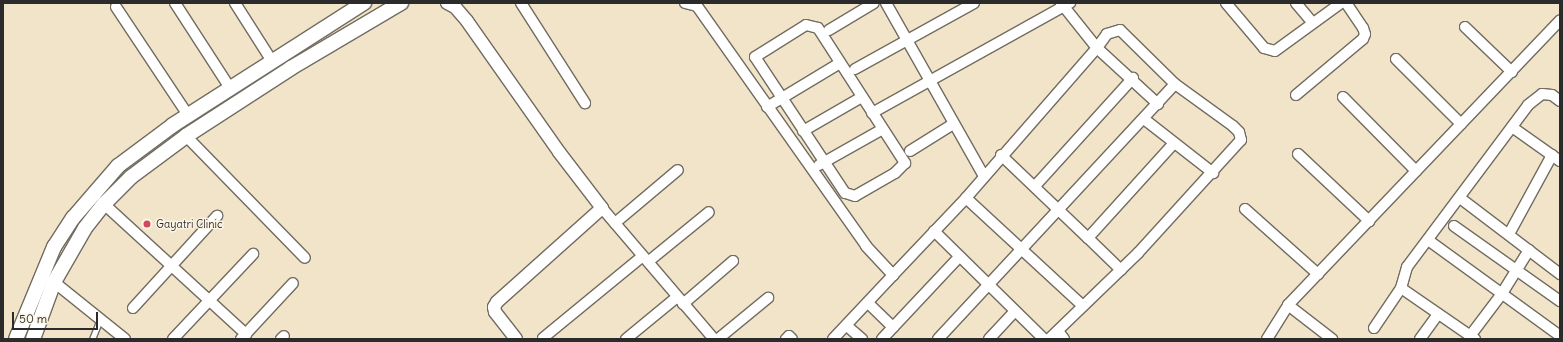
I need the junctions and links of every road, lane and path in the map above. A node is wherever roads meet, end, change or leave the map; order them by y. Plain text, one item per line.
1 (175, 3) edge
2 (235, 3) edge
3 (364, 3) edge
4 (401, 3) edge
5 (447, 3) edge
6 (521, 3) edge
7 (685, 3) edge
8 (874, 3) edge
9 (886, 3) edge
10 (974, 3) edge
11 (1226, 3) edge
12 (1296, 3) edge
13 (1341, 3) edge
14 (1346, 3) edge
15 (1065, 4) edge
16 (116, 8) dead end
17 (1560, 20) edge
18 (1312, 22) junction
19 (1465, 27) dead end
20 (829, 30) dead end
21 (906, 41) junction
22 (1097, 48) junction
23 (1396, 59) dead end
24 (272, 61) junction
25 (840, 63) junction
26 (855, 69) dead end
27 (1512, 72) junction
28 (1133, 78) junction
29 (929, 83) junction
30 (1176, 84) junction
31 (230, 88) junction
32 (1296, 95) dead end
33 (862, 97) junction
34 (1342, 97) dead end
35 (781, 98) junction
36 (1560, 101) edge
37 (585, 103) dead end
38 (1158, 104) junction
39 (767, 107) junction
40 (872, 113) junction
41 (188, 115) junction
42 (1144, 119) junction
43 (953, 124) junction
44 (1461, 124) junction
45 (1512, 128) junction
46 (883, 129) junction
47 (803, 131) junction
48 (186, 136) junction
49 (1174, 143) junction
50 (910, 151) dead end
51 (1298, 154) dead end
52 (1001, 155) junction
53 (1556, 158) edge
54 (824, 162) junction
55 (812, 169) junction
56 (678, 170) dead end
57 (1416, 171) junction
58 (1213, 174) junction
59 (984, 176) junction
60 (1034, 186) junction
61 (966, 198) junction
62 (1460, 198) junction
63 (104, 204) junction
64 (602, 208) junction
65 (1245, 209) dead end
66 (1060, 210) junction
67 (709, 212) dead end
68 (217, 216) dead end
69 (1369, 221) junction
70 (615, 223) junction
71 (1454, 226) dead end
72 (934, 231) junction
73 (1509, 234) junction
74 (1088, 238) junction
75 (1428, 240) junction
76 (1024, 249) junction
77 (1529, 250) junction
78 (253, 254) dead end
79 (305, 258) dead end
80 (646, 258) junction
81 (958, 258) junction
82 (733, 261) dead end
83 (169, 266) junction
84 (1121, 270) junction
85 (1516, 270) junction
86 (1318, 274) junction
87 (1560, 274) edge
88 (893, 275) junction
89 (54, 282) junction
90 (294, 283) dead end
91 (987, 286) junction
92 (1401, 288) junction
93 (1501, 295) junction
94 (768, 298) dead end
95 (680, 300) junction
96 (1560, 301) edge
97 (209, 302) junction
98 (868, 303) junction
99 (1288, 305) junction
100 (1083, 306) junction
101 (133, 308) dead end
102 (1014, 312) junction
103 (1438, 314) junction
104 (100, 319) junction
105 (847, 326) junction
106 (893, 327) junction
107 (1374, 328) dead end
108 (1061, 335) edge
109 (1560, 336) edge
110 (243, 337) edge
111 (543, 338) dead end
112 (713, 338) edge
113 (1472, 338) edge
114 (16, 339) edge
115 (33, 339) edge
116 (92, 339) edge
117 (125, 339) edge
118 (173, 339) edge
119 (516, 339) edge
120 (626, 339) edge
121 (786, 339) edge
122 (792, 339) edge
123 (833, 339) edge
124 (862, 339) edge
125 (882, 339) edge
126 (938, 339) edge
127 (990, 339) edge
128 (1044, 339) edge
129 (1050, 339) edge
130 (1267, 339) edge
131 (1332, 339) edge
132 (1420, 339) edge

1 - 31 street
2 - 24 street
3 - 24 main road
4 - 48 main road
5 - 64 street
6 - 37 street
7 - 39 street
8 - 20 street
9 - 21 street
10 - 21 street
11 - 18 street
12 - 18 street
13 - 18 street
14 - 32 street
15 - 22 street
15 - 29 street
16 - 41 street
17 - 27 street
19 - 27 street
21 - 26 street
21 - 29 street
22 - 28 street
22 - 30 street
22 - 52 street
23 - 44 street
24 - 31 main road
25 - 33 street
25 - 35 street
25 - 35 street
27 - 44 street
28 - 38 street
28 - 60 street
29 - 40 street
29 - 43 street
30 - 38 street
30 - 58 street
31 - 41 main road
33 - 40 street
33 - 47 street
34 - 57 street
35 - 39 street
35 - 47 street
36 - 45 street
38 - 42 street
39 - 55 street
40 - 46 street
41 - 114 main road
42 - 49 street
42 - 66 street
43 - 50 street
43 - 59 street
44 - 57 street
45 - 53 street
45 - 62 street
46 - 54 street
46 - 54 street
47 - 54 street
48 - 63 main road
48 - 79 street
49 - 58 street
49 - 74 street
51 - 69 street
52 - 59 street
52 - 60 street
53 - 73 street
54 - 55 street
55 - 88 street
56 - 70 street
57 - 69 street
58 - 84 street
59 - 61 street
60 - 66 street
61 - 72 street
61 - 76 street
62 - 73 street
62 - 75 street
63 - 83 street
63 - 89 main road
64 - 70 street
64 - 119 street
65 - 86 street
66 - 74 street
66 - 76 street
67 - 80 street
68 - 83 street
69 - 86 street
70 - 80 street
71 - 85 street
72 - 81 street
72 - 88 street
73 - 77 street
74 - 84 street
75 - 92 street
75 - 93 street
76 - 91 street
76 - 100 street
77 - 85 street
77 - 87 street
78 - 97 street
80 - 95 street
80 - 111 street
81 - 91 street
81 - 106 street
82 - 95 street
83 - 97 street
83 - 101 street
84 - 100 street
85 - 93 street
85 - 96 street
86 - 99 street
88 - 98 street
89 - 104 street
89 - 115 main road
90 - 110 street
91 - 102 street
91 - 126 street
92 - 103 street
92 - 107 street
93 - 109 street
93 - 113 street
94 - 112 street
95 - 112 street
95 - 120 street
97 - 110 street
97 - 118 street
98 - 105 street
98 - 106 street
99 - 130 street
99 - 131 street
100 - 108 street
102 - 127 street
102 - 128 street
103 - 113 street
103 - 132 street
104 - 116 lane
104 - 117 street
105 - 123 street
105 - 124 street
106 - 125 street
108 - 129 street
121 - 122 street

